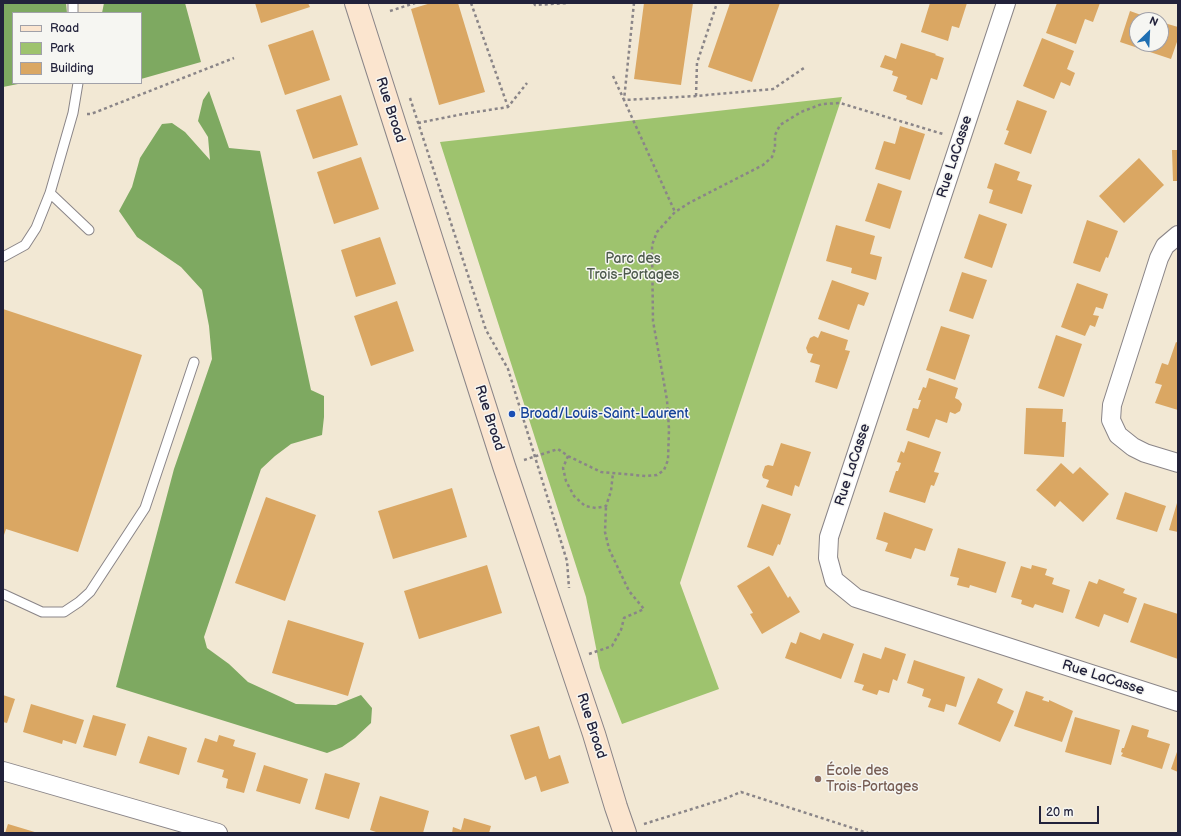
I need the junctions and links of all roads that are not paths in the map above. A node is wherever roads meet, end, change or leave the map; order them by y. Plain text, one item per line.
1 (356, 3) edge
2 (1006, 3) edge
3 (78, 84) edge
4 (50, 194) junction
5 (89, 230) dead end
6 (1178, 235) edge
7 (3, 256) edge
8 (194, 362) dead end
9 (1178, 463) edge
10 (3, 594) edge
11 (1178, 702) edge
12 (3, 770) edge
13 (637, 829) edge
14 (218, 833) edge

1 - 13 street, Rue Broad
2 - 11 street, Rue LaCasse
3 - 4 lane
4 - 5 lane
4 - 7 lane
6 - 9 street
8 - 10 lane
12 - 14 street

